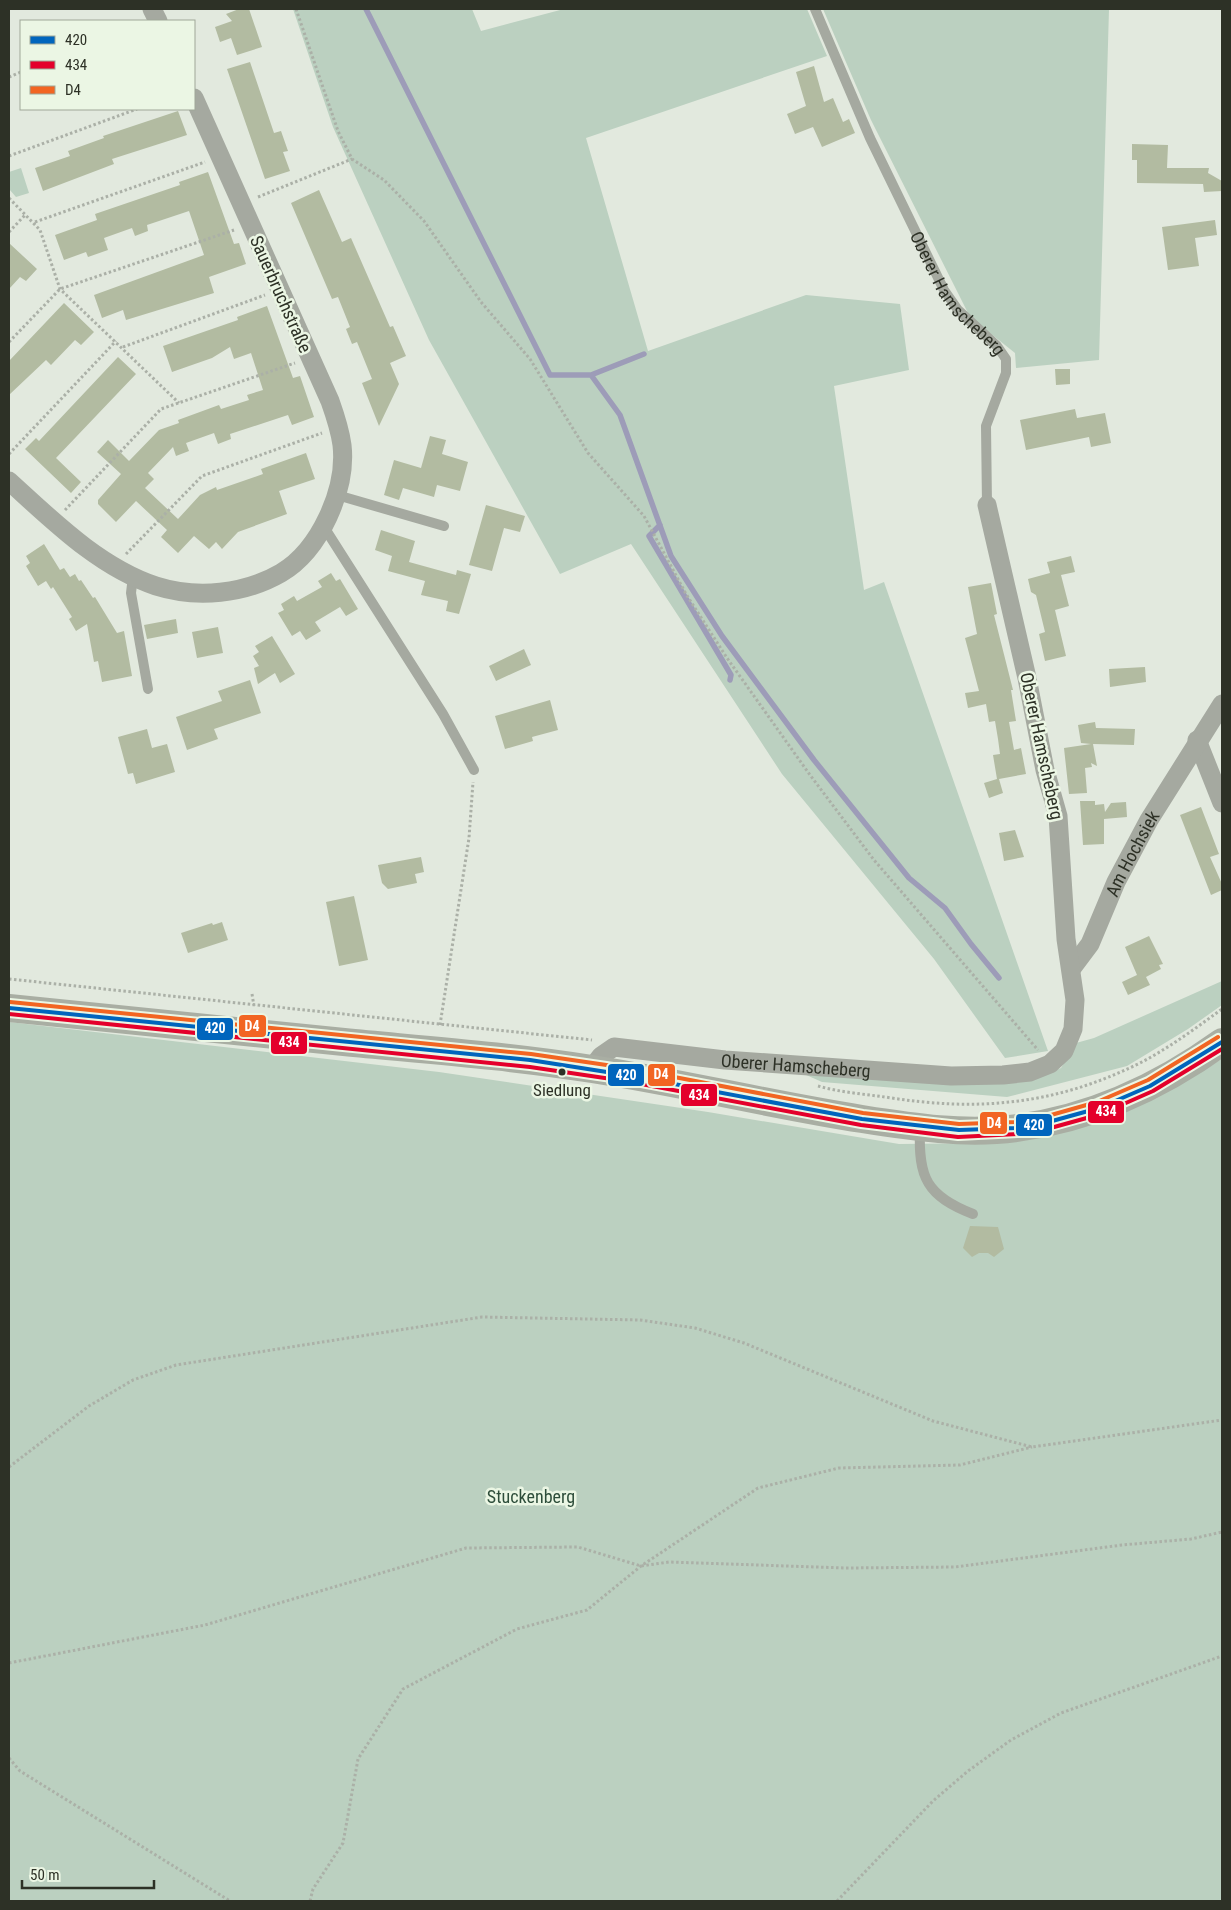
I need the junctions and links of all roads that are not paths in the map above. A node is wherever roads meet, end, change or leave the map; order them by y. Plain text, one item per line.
1 (815, 9) edge
2 (195, 100) edge
3 (9, 481) edge
4 (336, 495) junction
5 (987, 505) joint
6 (444, 526) dead end
7 (324, 527) junction
8 (133, 576) junction
9 (148, 689) dead end
10 (1222, 704) edge
11 (1197, 740) junction
12 (474, 770) road end
13 (1222, 803) edge
14 (1072, 968) junction
15 (9, 1008) edge
16 (1222, 1042) edge
17 (591, 1069) junction
18 (920, 1128) junction
19 (973, 1214) dead end

1 - 5 lane, Oberer Hamscheberg
2 - 4 street, Sauerbruchstraße
3 - 8 street, Sauerbruchstraße
4 - 6 lane
4 - 7 street, Sauerbruchstraße
5 - 14 street, Oberer Hamscheberg
7 - 8 street, Sauerbruchstraße
7 - 12 lane
8 - 9 lane
10 - 11 street, Am Hochsiek
11 - 13 street
11 - 14 street, Am Hochsiek
14 - 17 street, Oberer Hamscheberg
15 - 17 main road
16 - 18 main road
17 - 18 main road
18 - 19 lane

